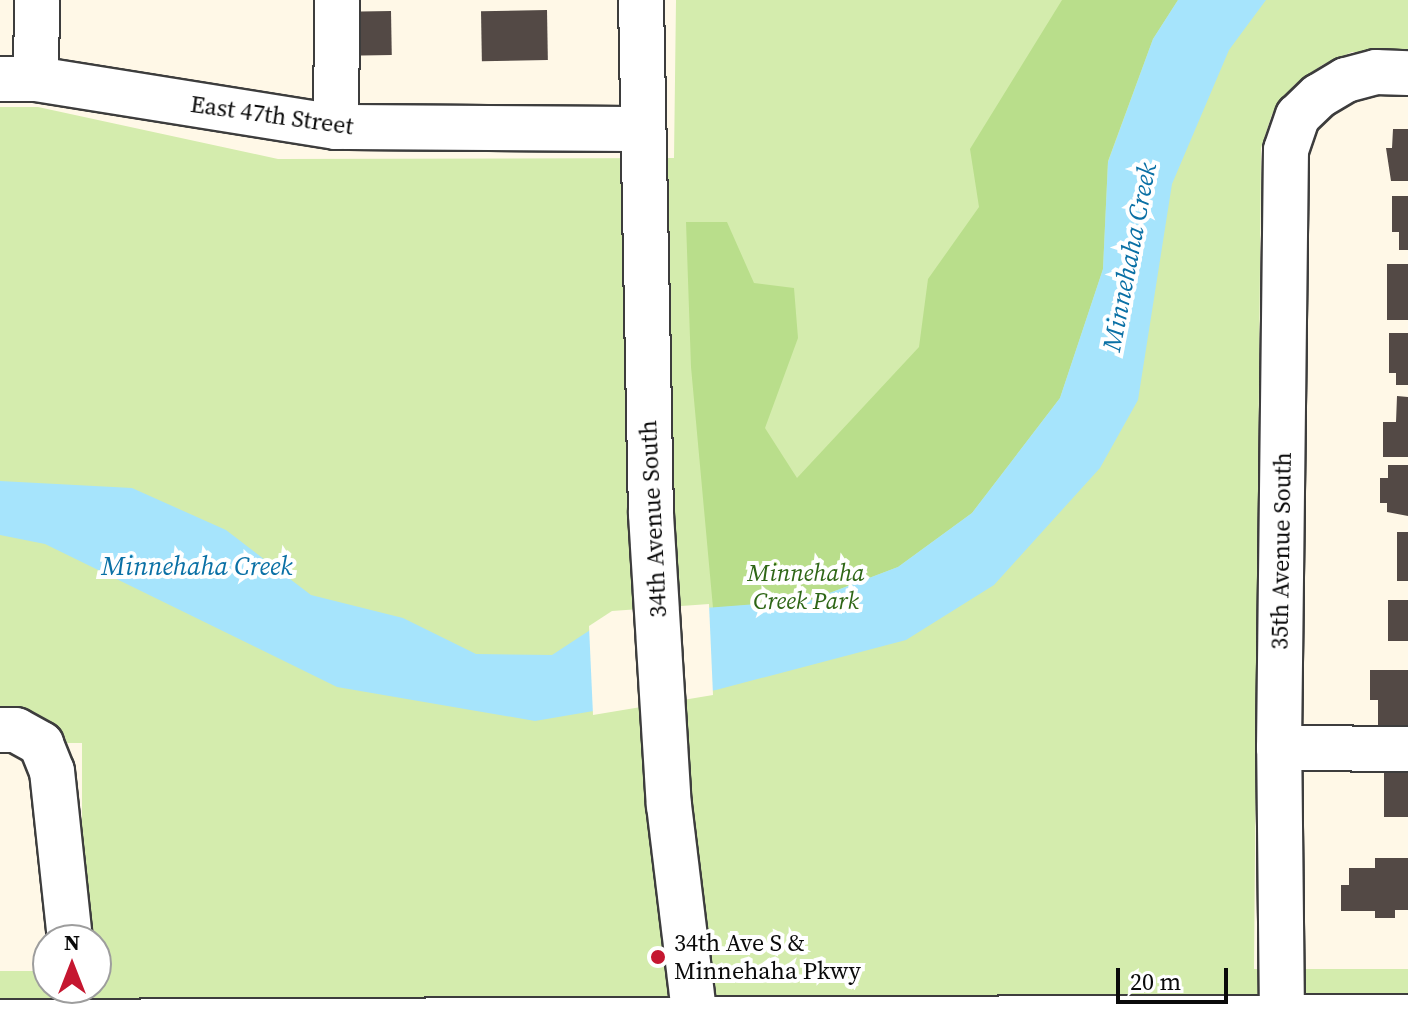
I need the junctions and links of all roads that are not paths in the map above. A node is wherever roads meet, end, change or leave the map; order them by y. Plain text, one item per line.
1 (37, 0) edge
2 (337, 0) edge
3 (641, 0) edge
4 (1408, 73) edge
5 (18, 79) edge
6 (336, 127) junction
7 (641, 129) junction
8 (0, 730) edge
9 (1279, 748) junction
10 (1408, 749) edge
11 (68, 924) edge
12 (72, 1005) edge
13 (1282, 1017) junction
14 (1408, 1017) edge
15 (0, 1022) edge
16 (696, 1029) edge

1 - 5 street
2 - 6 street
3 - 7 street, 34th Avenue South
4 - 9 street, 35th Avenue South
5 - 6 street, East 47th Street
6 - 7 street, East 47th Street
7 - 16 street, 34th Avenue South
8 - 11 street
9 - 10 street
9 - 13 street, 35th Avenue South
12 - 15 street
12 - 16 street
13 - 14 street
13 - 16 street

